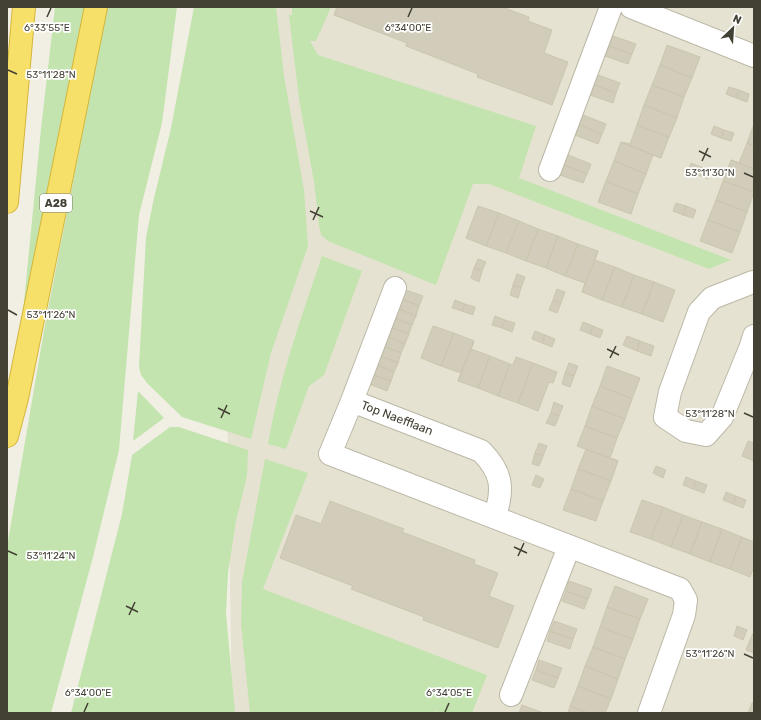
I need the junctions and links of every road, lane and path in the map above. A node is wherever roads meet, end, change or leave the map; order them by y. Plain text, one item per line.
1 (24, 7) edge
2 (96, 7) edge
3 (611, 7) edge
4 (631, 7) edge
5 (754, 56) edge
6 (550, 170) dead end
7 (7, 202) edge
8 (754, 282) edge
9 (395, 288) dead end
10 (754, 336) edge
11 (352, 401) junction
12 (7, 436) edge
13 (495, 516) junction
14 (569, 547) junction
15 (511, 695) dead end
16 (650, 713) edge

1 - 7 highway
2 - 12 highway, A28
3 - 6 street
4 - 5 street
8 - 10 street
9 - 11 street
11 - 13 street, Top Naefflaan
11 - 13 street, Top Naefflaan
13 - 14 street, Top Naefflaan
14 - 15 street
14 - 16 street, Top Naefflaan

